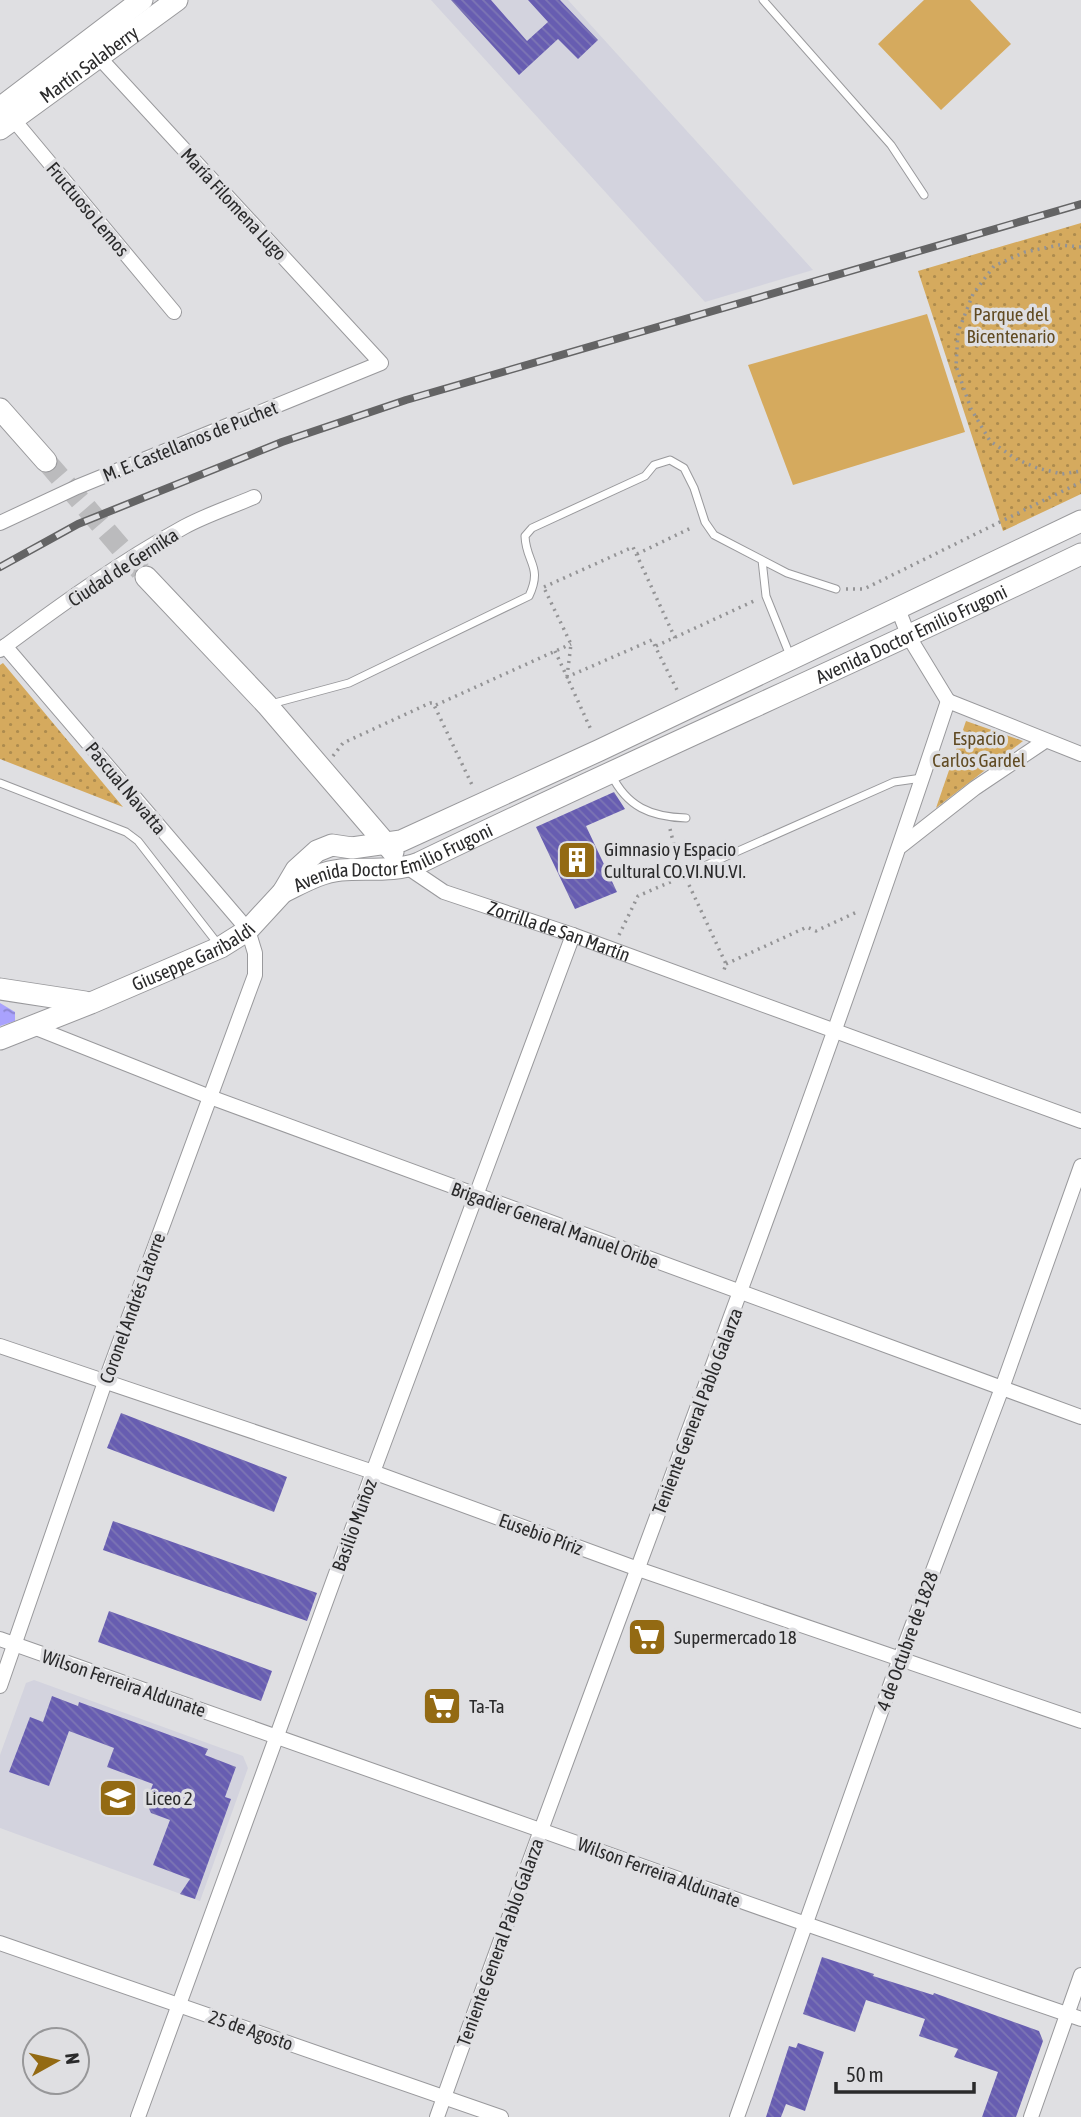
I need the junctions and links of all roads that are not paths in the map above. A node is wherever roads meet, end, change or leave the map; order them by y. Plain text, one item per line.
1 (142, 0) edge
2 (177, 0) edge
3 (763, 0) edge
4 (93, 50) junction
5 (4, 116) edge
6 (924, 195) dead end
7 (174, 312) dead end
8 (381, 363) joint
9 (0, 409) edge
10 (46, 461) tunnel mouth
11 (254, 498) dead end
12 (1081, 521) edge
13 (0, 523) edge
14 (1081, 554) edge
15 (762, 560) junction
16 (146, 577) tunnel mouth
17 (836, 589) road end
18 (898, 609) junction
19 (909, 636) junction
20 (3, 648) edge
21 (791, 659) junction
22 (948, 701) junction
23 (267, 705) junction
24 (1045, 740) junction
25 (600, 750) junction
26 (1081, 754) edge
27 (610, 772) junction
28 (922, 779) junction
29 (0, 783) edge
30 (345, 796) junction
31 (687, 818) dead end
32 (386, 845) junction
33 (338, 846) junction
34 (900, 846) junction
35 (407, 867) junction
36 (684, 875) road end
37 (284, 892) junction
38 (247, 930) junction
39 (573, 935) junction
40 (221, 947) junction
41 (1, 988) edge
42 (26, 993) junction
43 (91, 1003) junction
44 (31, 1026) junction
45 (833, 1030) junction
46 (0, 1039) edge
47 (210, 1097) junction
48 (1081, 1121) edge
49 (1081, 1166) edge
50 (476, 1196) junction
51 (741, 1293) junction
52 (0, 1346) edge
53 (105, 1382) junction
54 (1002, 1388) junction
55 (1081, 1417) edge
56 (373, 1472) junction
57 (638, 1569) junction
58 (0, 1639) edge
59 (15, 1644) junction
60 (900, 1658) junction
61 (0, 1686) edge
62 (1081, 1721) edge
63 (278, 1736) junction
64 (541, 1829) junction
65 (806, 1924) junction
66 (0, 1943) edge
67 (1081, 1975) edge
68 (178, 2004) junction
69 (1074, 2016) edge
70 (444, 2098) junction
71 (138, 2117) edge
72 (437, 2117) edge
73 (501, 2117) edge
74 (737, 2117) edge
75 (1031, 2117) edge

1 - 4 street, Martín Salaberry
2 - 4 street, Martín Salaberry
3 - 6 lane
4 - 5 street, Martín Salaberry
4 - 8 street, María Filomena Lugo
5 - 7 street, Fructuoso Lemos
8 - 13 street, M. E. Castellanos de Puchet
9 - 10 street
11 - 20 street, Ciudad de Gernika
12 - 18 street, Avenida Doctor Emilio Frugoni
14 - 19 street, Avenida Doctor Emilio Frugoni
15 - 17 lane
15 - 21 lane
15 - 23 lane
16 - 23 street, Zorrilla de San Martín
18 - 19 street
18 - 21 street, Avenida Doctor Emilio Frugoni
19 - 22 street
19 - 27 street, Avenida Doctor Emilio Frugoni
20 - 38 street, Pascual Navatta
21 - 25 street, Avenida Doctor Emilio Frugoni
22 - 24 street
22 - 28 street, Teniente General Pablo Galarza
23 - 30 street, Zorrilla de San Martín
24 - 26 street
24 - 34 street
25 - 27 street
25 - 32 street, Avenida Doctor Emilio Frugoni
27 - 31 lane
27 - 35 street, Avenida Doctor Emilio Frugoni
28 - 34 street, Teniente General Pablo Galarza
28 - 36 lane
29 - 40 lane
30 - 32 street, Zorrilla de San Martín
30 - 33 street
32 - 33 street, Avenida Doctor Emilio Frugoni
32 - 35 street, Zorrilla de San Martín
33 - 37 street, Avenida Doctor Emilio Frugoni
34 - 45 street, Teniente General Pablo Galarza
35 - 37 street, Avenida Doctor Emilio Frugoni
35 - 39 street, Zorrilla de San Martín
37 - 38 street, Giuseppe Garibaldi
38 - 40 street, Giuseppe Garibaldi
38 - 47 street, Coronel Andrés Latorre
39 - 45 street, Zorrilla de San Martín
39 - 50 street, Basilio Muñoz
40 - 43 street, Giuseppe Garibaldi
41 - 42 street
42 - 43 street
42 - 44 street
43 - 44 street, Giuseppe Garibaldi
44 - 46 street, Giuseppe Garibaldi
44 - 47 street, Brigadier General Manuel Oribe
45 - 48 street, Zorrilla de San Martín
45 - 51 street, Teniente General Pablo Galarza
47 - 50 street, Brigadier General Manuel Oribe
47 - 53 street, Coronel Andrés Latorre
49 - 54 street, 4 de Octubre de 1828
50 - 51 street, Brigadier General Manuel Oribe
50 - 56 street, Basilio Muñoz
51 - 54 street, Brigadier General Manuel Oribe
51 - 57 street, Teniente General Pablo Galarza
52 - 53 street, Eusebio Píriz
53 - 56 street, Eusebio Píriz
53 - 59 street, Coronel Andrés Latorre
54 - 55 street, Brigadier General Manuel Oribe
54 - 60 street, 4 de Octubre de 1828
56 - 57 street, Eusebio Píriz
56 - 63 street, Basilio Muñoz
57 - 60 street, Eusebio Píriz
57 - 64 street, Teniente General Pablo Galarza
58 - 59 street, Wilson Ferreira Aldunate
59 - 61 street, Coronel Andrés Latorre
59 - 63 street, Wilson Ferreira Aldunate
60 - 62 street, Eusebio Píriz
60 - 65 street, 4 de Octubre de 1828
63 - 64 street, Wilson Ferreira Aldunate
63 - 68 street, Basilio Muñoz
64 - 65 street, Wilson Ferreira Aldunate
64 - 70 street, Teniente General Pablo Galarza
65 - 69 street, Wilson Ferreira Aldunate
65 - 74 street, 4 de Octubre de 1828
66 - 68 street, 25 de Agosto
67 - 69 street
68 - 70 street, 25 de Agosto
68 - 71 street, Basilio Muñoz
69 - 75 street
70 - 72 street, Teniente General Pablo Galarza
70 - 73 street, 25 de Agosto

